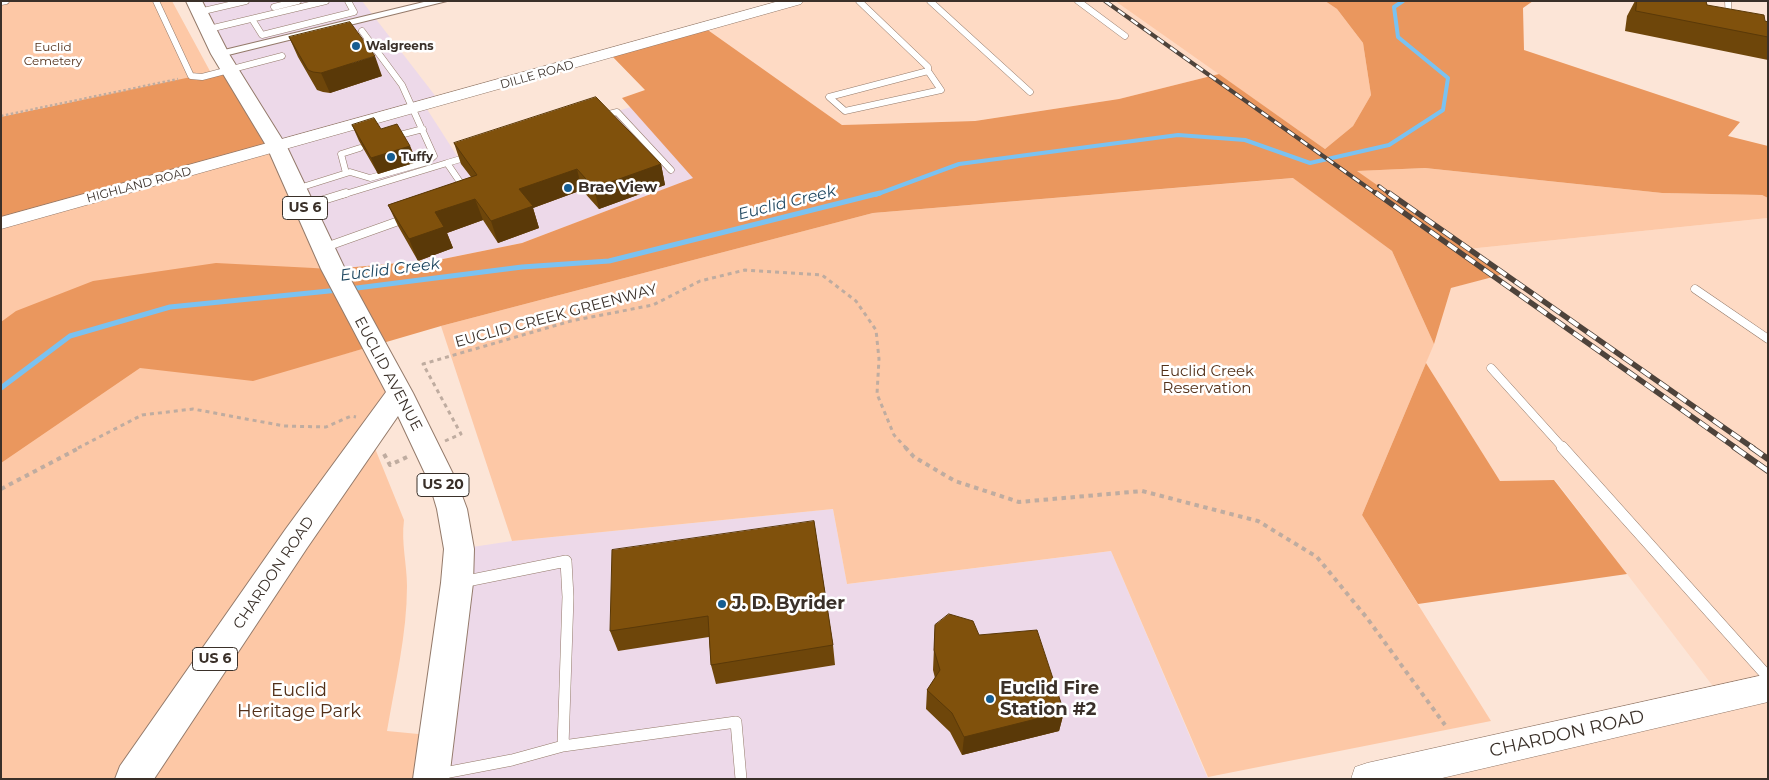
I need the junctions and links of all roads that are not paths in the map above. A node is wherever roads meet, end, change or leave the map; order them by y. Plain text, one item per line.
1 (6, 1) edge
2 (156, 1) edge
3 (246, 1) edge
4 (348, 1) edge
5 (442, 1) edge
6 (796, 1) edge
7 (859, 1) edge
8 (930, 1) edge
9 (1078, 1) edge
10 (1728, 1) edge
11 (1, 2) edge
12 (328, 2) edge
13 (298, 6) edge
14 (317, 8) junction
15 (336, 9) dead end
16 (327, 11) dead end
17 (311, 14) dead end
18 (339, 16) junction
19 (202, 17) edge
20 (302, 17) dead end
21 (331, 18) junction
22 (252, 19) junction
23 (290, 20) dead end
24 (1728, 21) edge
25 (305, 24) junction
26 (319, 24) junction
27 (274, 25) dead end
28 (294, 27) junction
29 (362, 31) dead end
30 (279, 36) junction
31 (1125, 36) dead end
32 (282, 56) dead end
33 (225, 62) junction
34 (928, 72) junction
35 (1030, 92) dead end
36 (414, 109) junction
37 (589, 120) edge
38 (423, 129) junction
39 (390, 138) edge
40 (277, 147) junction
41 (360, 148) edge
42 (478, 154) edge
43 (447, 163) junction
44 (671, 170) dead end
45 (346, 173) junction
46 (462, 185) edge
47 (300, 197) junction
48 (416, 215) edge
49 (1, 223) edge
50 (323, 248) junction
51 (1695, 289) dead end
52 (1768, 339) edge
53 (1491, 368) dead end
54 (400, 393) junction
55 (457, 583) junction
56 (1768, 677) edge
57 (1768, 688) edge
58 (563, 746) junction
59 (431, 777) edge
60 (133, 779) edge
61 (741, 779) edge
62 (1367, 779) edge

1 - 11 lane
2 - 33 lane
3 - 19 lane
4 - 18 lane
5 - 26 street
6 - 36 street, DILLE ROAD
7 - 34 lane
8 - 35 lane
9 - 31 lane
10 - 24 lane
12 - 14 lane
13 - 14 lane
13 - 19 lane
13 - 22 lane
14 - 26 lane
15 - 18 lane
16 - 21 lane
17 - 26 lane
18 - 21 lane
19 - 22 lane
19 - 33 main road, EUCLID AVENUE / US 6
20 - 25 lane
21 - 26 lane
22 - 30 lane
23 - 28 lane
25 - 26 lane
25 - 28 lane
26 - 30 street
27 - 30 lane
28 - 30 lane
29 - 36 lane
30 - 33 street
32 - 33 lane
33 - 40 main road, EUCLID AVENUE / US 6
34 - 34 lane
36 - 38 lane
36 - 40 street, DILLE ROAD
37 - 44 lane
38 - 39 lane
38 - 45 lane
40 - 47 main road, EUCLID AVENUE / US 6
40 - 49 street, HIGHLAND ROAD
41 - 45 lane
42 - 43 lane
43 - 46 lane
43 - 47 lane
45 - 47 lane
47 - 50 main road, EUCLID AVENUE / US 6
48 - 50 lane
50 - 54 main road, EUCLID AVENUE / US 6
51 - 52 lane
53 - 56 lane
54 - 55 main road, EUCLID AVENUE / US 20
54 - 60 main road, CHARDON ROAD / US 6
55 - 58 lane
55 - 59 main road, EUCLID AVENUE / US 20
57 - 62 street, CHARDON ROAD
58 - 59 lane
58 - 61 lane

